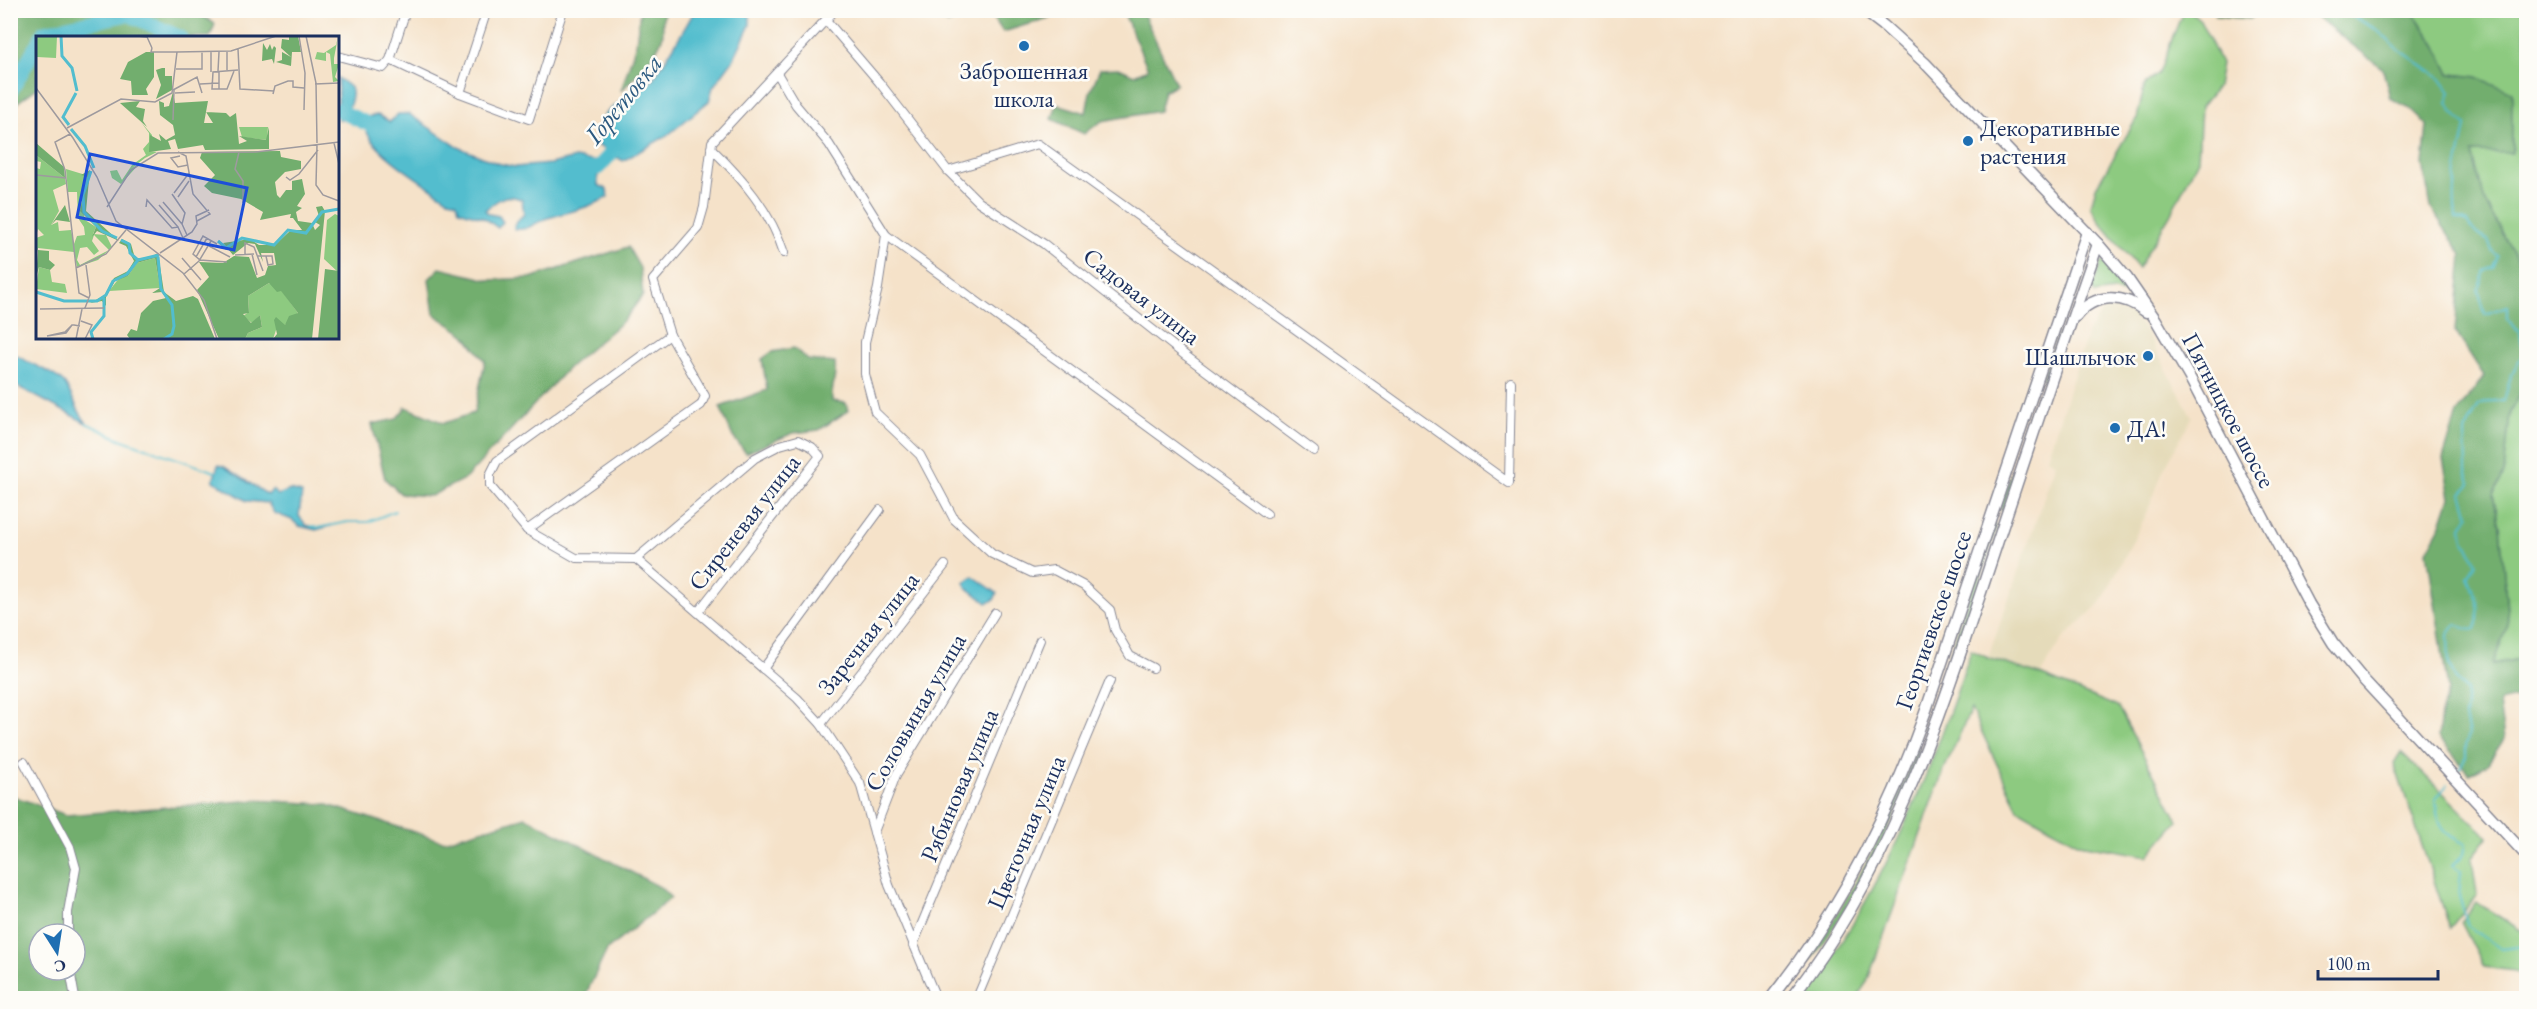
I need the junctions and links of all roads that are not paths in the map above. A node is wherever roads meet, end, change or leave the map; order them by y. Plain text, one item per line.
1 (406, 10) edge
2 (487, 10) edge
3 (563, 10) edge
4 (835, 10) edge
5 (1863, 10) edge
6 (826, 20) junction
7 (339, 56) edge
8 (390, 60) junction
9 (777, 73) junction
10 (460, 93) junction
11 (711, 148) junction
12 (948, 171) junction
13 (2087, 232) junction
14 (886, 234) junction
15 (2098, 244) junction
16 (784, 253) dead end
17 (2156, 320) junction
18 (2072, 321) junction
19 (670, 335) junction
20 (1511, 382) dead end
21 (1314, 451) dead end
22 (880, 510) dead end
23 (1267, 514) dead end
24 (527, 530) junction
25 (636, 559) junction
26 (945, 565) dead end
27 (698, 612) junction
28 (994, 613) dead end
29 (1040, 640) dead end
30 (1154, 668) dead end
31 (763, 669) junction
32 (1110, 681) dead end
33 (821, 724) junction
34 (24, 762) dead end
35 (874, 832) junction
36 (2526, 855) edge
37 (68, 922) edge
38 (913, 945) junction
39 (72, 982) edge
40 (75, 999) edge
41 (936, 999) edge
42 (977, 999) edge
43 (1771, 999) edge
44 (1791, 999) edge

1 - 8 street
2 - 10 street
3 - 10 street
4 - 6 street
5 - 13 main road, Пятницкое шоссе
6 - 9 street
6 - 12 street, Садовая улица
7 - 8 street
8 - 10 street
9 - 11 street
9 - 14 street
11 - 16 street
11 - 19 street
12 - 20 street
12 - 21 street, Садовая улица
13 - 15 main road, Пятницкое шоссе
13 - 43 main road, Георгиевское шоссе
14 - 23 street
14 - 30 street
15 - 17 main road, Пятницкое шоссе
15 - 18 main road, Георгиевское шоссе
17 - 18 main road
17 - 36 main road, Пятницкое шоссе
18 - 44 main road, Георгиевское шоссе
19 - 24 street
19 - 24 street
22 - 31 street
24 - 25 street
25 - 27 street
25 - 27 street, Сиреневая улица
26 - 33 street, Заречная улица
27 - 31 street
28 - 35 street, Соловьиная улица
29 - 38 street, Рябиновая улица
31 - 33 street
32 - 42 street, Цветочная улица
33 - 35 street
34 - 37 street
35 - 38 street
38 - 41 street
39 - 40 street

